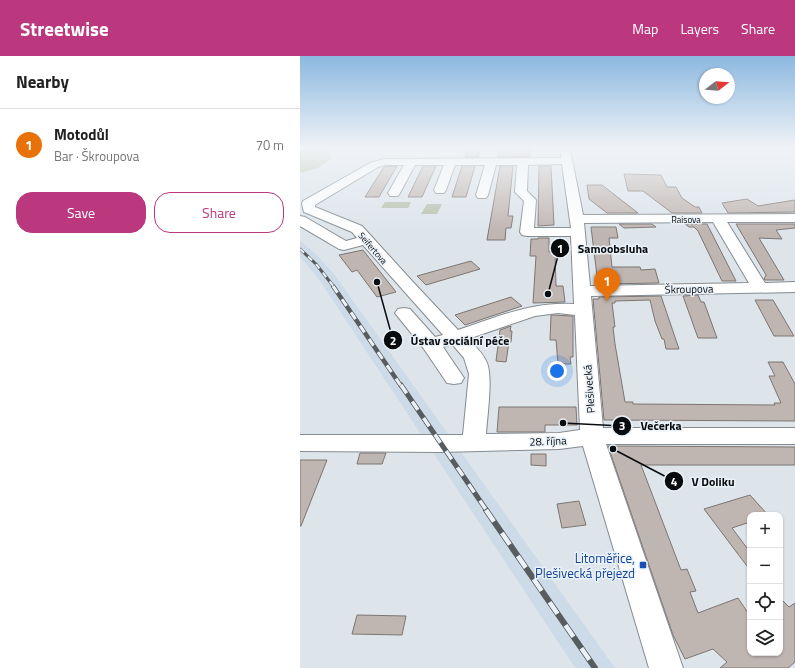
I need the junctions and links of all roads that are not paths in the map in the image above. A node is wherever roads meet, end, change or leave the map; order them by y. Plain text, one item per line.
1 (342, 177) edge
2 (348, 177) edge
3 (403, 177) edge
4 (445, 177) edge
5 (484, 177) edge
6 (522, 177) edge
7 (569, 177) edge
8 (324, 187) junction
9 (307, 190) dead end
10 (440, 190) dead end
11 (394, 193) dead end
12 (482, 195) dead end
13 (303, 215) edge
14 (717, 218) junction
15 (795, 218) edge
16 (577, 225) junction
17 (760, 287) junction
18 (795, 287) edge
19 (583, 291) junction
20 (583, 310) junction
21 (404, 313) dead end
22 (455, 337) junction
23 (431, 345) junction
24 (454, 378) dead end
25 (795, 436) edge
26 (592, 437) junction
27 (474, 442) junction
28 (300, 443) edge
29 (666, 668) edge

1 - 8 street
2 - 8 street
3 - 11 street
4 - 10 street
5 - 12 street
6 - 16 street, Raisova
7 - 16 street, Plešivecká
8 - 9 street
8 - 13 street, Seifertova
13 - 22 street, Seifertova
14 - 15 street, Raisova
14 - 16 street, Raisova
14 - 17 street
16 - 19 street, Plešivecká
17 - 18 street, Škroupova
17 - 19 street, Škroupova
19 - 20 street, Plešivecká
20 - 22 street
20 - 26 street, Plešivecká
21 - 23 street
22 - 23 street
22 - 27 street, Seifertova
23 - 24 street
25 - 26 street, 28. října
26 - 27 street, 28. října
26 - 29 street, Plešivecká
27 - 28 street, 28. října

